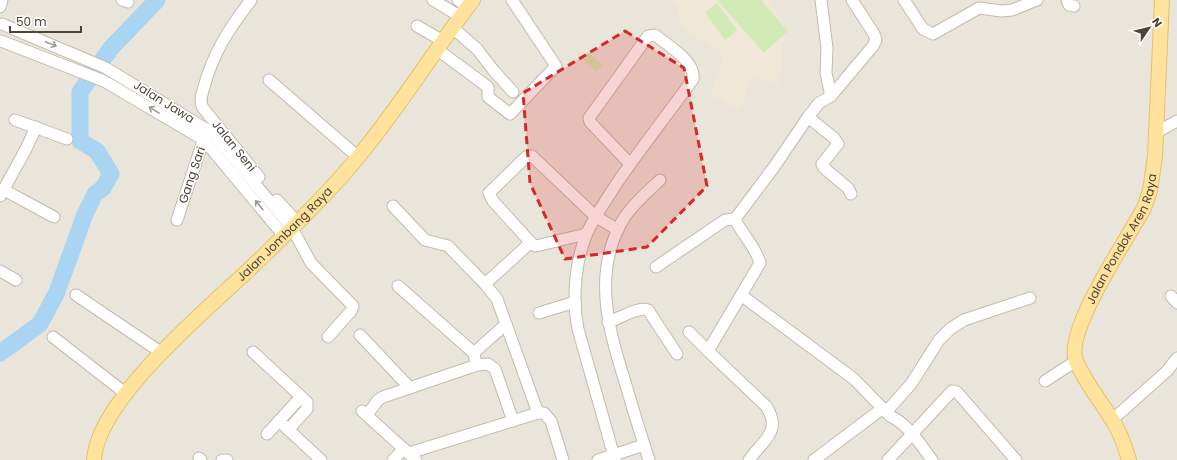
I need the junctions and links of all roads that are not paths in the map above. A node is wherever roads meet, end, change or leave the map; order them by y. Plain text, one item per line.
1 (2, 0) edge
2 (251, 0) edge
3 (433, 0) edge
4 (512, 0) edge
5 (821, 0) edge
6 (852, 0) edge
7 (904, 0) edge
8 (1037, 0) edge
9 (1162, 0) edge
10 (0, 7) edge
11 (462, 10) edge
12 (1, 22) edge
13 (417, 26) dead end
14 (1, 42) edge
15 (441, 46) junction
16 (487, 62) junction
17 (110, 70) junction
18 (476, 77) junction
19 (269, 80) dead end
20 (106, 82) junction
21 (513, 92) dead end
22 (831, 96) junction
23 (808, 117) junction
24 (15, 120) dead end
25 (1177, 121) edge
26 (36, 127) junction
27 (206, 129) junction
28 (1157, 132) junction
29 (67, 139) dead end
30 (204, 140) junction
31 (358, 157) junction
32 (630, 164) junction
33 (660, 180) dead end
34 (2, 193) edge
35 (852, 194) dead end
36 (393, 206) dead end
37 (595, 216) junction
38 (54, 217) dead end
39 (177, 220) dead end
40 (735, 220) junction
41 (291, 228) junction
42 (618, 230) junction
43 (586, 234) junction
44 (530, 242) junction
45 (656, 267) dead end
46 (0, 272) edge
47 (16, 280) dead end
48 (485, 284) junction
49 (398, 286) dead end
50 (76, 295) dead end
51 (741, 295) junction
52 (1030, 298) dead end
53 (575, 302) junction
54 (539, 313) dead end
55 (608, 322) junction
56 (506, 324) junction
57 (689, 332) dead end
58 (53, 336) dead end
59 (360, 336) dead end
60 (328, 337) dead end
61 (708, 351) junction
62 (254, 352) dead end
63 (162, 353) junction
64 (474, 354) junction
65 (677, 354) dead end
66 (1177, 358) edge
67 (1076, 361) junction
68 (477, 365) junction
69 (1045, 381) dead end
70 (410, 388) junction
71 (125, 393) junction
72 (301, 397) junction
73 (884, 410) junction
74 (538, 413) junction
75 (1112, 420) junction
76 (513, 421) junction
77 (279, 422) junction
78 (288, 430) junction
79 (911, 433) junction
80 (267, 434) dead end
81 (644, 445) junction
82 (410, 454) edge
83 (614, 457) edge
84 (94, 460) edge
85 (222, 460) edge
86 (227, 460) edge
87 (321, 460) edge
88 (393, 460) edge
89 (563, 460) edge
90 (598, 460) edge
91 (649, 460) edge
92 (749, 460) edge
93 (814, 460) edge
94 (888, 460) edge
95 (932, 460) edge
96 (1016, 460) edge
97 (1129, 460) edge

1 - 10 street
2 - 41 street, Jalan Seni
3 - 11 street
4 - 18 street
5 - 22 street
6 - 22 street
7 - 8 street
9 - 28 main road, Jalan Pondok Aren Raya
11 - 15 main road, Jalan Jombang Raya
11 - 16 street
12 - 14 street
12 -> 17 street, Jalan Jawa
13 - 15 street
14 - 20 street, Jalan Jawa
15 - 18 street
15 - 31 main road, Jalan Jombang Raya
16 - 18 street
16 - 21 street
17 - 20 street
17 - 27 street, Jalan Jawa
19 - 31 street
30 -> 20 street, Jalan Jawa
22 - 23 street
23 - 35 street
23 - 40 street
24 - 26 street
25 - 28 street
26 - 29 street
26 - 34 street
27 - 30 street, Gang Sari
27 - 41 street, Jalan Jawa
28 - 67 main road, Jalan Pondok Aren Raya
30 - 39 street, Gang Sari
41 -> 30 street, Jalan Jawa
31 - 41 main road, Jalan Jombang Raya
32 - 32 street
32 - 37 street
33 - 42 street
34 - 38 street
36 - 48 street
37 - 42 street
37 - 43 street
37 - 44 street
40 - 45 street
40 - 51 street
41 - 60 street
41 - 63 main road, Jalan Jombang Raya
42 - 55 street
43 - 44 street
43 - 53 street
44 - 48 street
46 - 47 street
48 - 56 street
49 - 64 street
50 - 63 street
51 - 61 street
51 - 73 street
52 - 73 street
53 - 54 street
53 - 83 street
55 - 65 street
55 - 81 street
56 - 64 street
56 - 74 street
57 - 61 street
58 - 71 street
59 - 70 street
61 - 92 street
62 - 72 street
63 - 71 main road, Jalan Jombang Raya
64 - 68 street
66 - 75 street
67 - 69 street
67 - 75 main road, Jalan Pondok Aren Raya
68 - 70 street
68 - 76 street
70 - 82 street
71 - 84 main road, Jalan Jombang Raya
72 - 77 street
72 - 78 street
73 - 79 street
73 - 93 street
74 - 76 street
74 - 89 street
75 - 97 main road, Jalan Pondok Aren Raya
76 - 82 street
77 - 78 street
77 - 80 street
78 - 87 street
79 - 94 street
79 - 95 street
79 - 96 street
81 - 83 street
81 - 91 street
82 - 88 street
83 - 90 street
85 - 86 street

